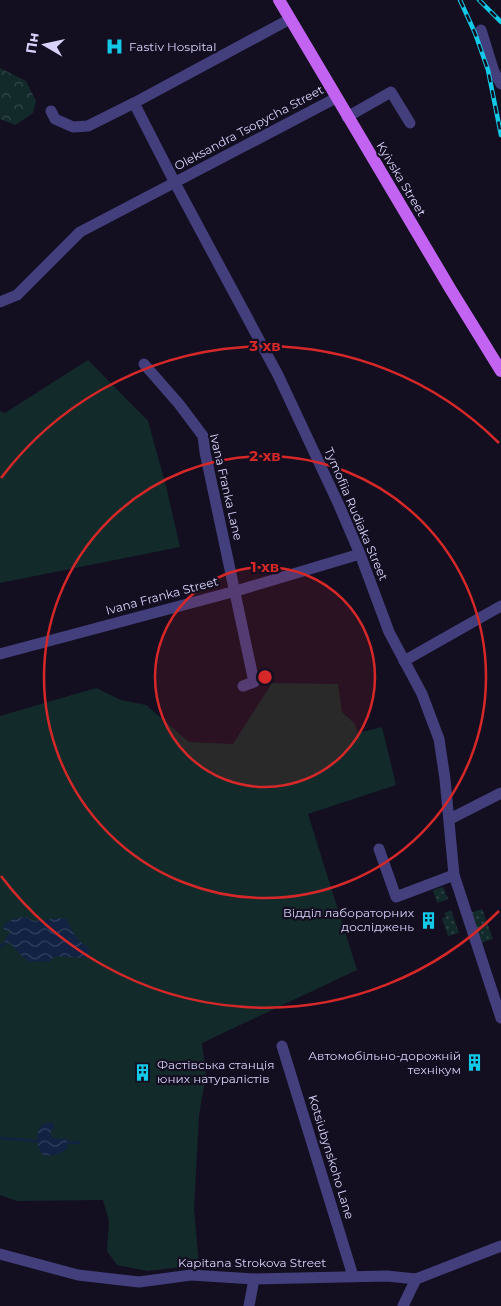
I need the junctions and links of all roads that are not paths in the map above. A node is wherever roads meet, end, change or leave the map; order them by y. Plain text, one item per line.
1 (279, 0) edge
2 (290, 19) junction
3 (481, 30) dead end
4 (501, 84) edge
5 (336, 98) junction
6 (134, 103) junction
7 (51, 111) dead end
8 (348, 117) junction
9 (410, 122) dead end
10 (174, 183) junction
11 (0, 302) edge
12 (144, 364) dead end
13 (501, 371) edge
14 (360, 554) junction
15 (236, 591) junction
16 (501, 606) edge
17 (0, 654) edge
18 (404, 660) junction
19 (243, 686) dead end
20 (501, 794) edge
21 (450, 819) junction
22 (379, 849) dead end
23 (454, 876) junction
24 (501, 1018) edge
25 (282, 1046) dead end
26 (501, 1246) edge
27 (0, 1254) edge
28 (353, 1276) junction
29 (254, 1279) junction
30 (416, 1279) junction
31 (249, 1306) edge
32 (404, 1306) edge

1 - 2 main road, Kyivska Street
2 - 5 main road, Kyivska Street
2 - 6 street
3 - 4 street
5 - 8 main road, Kyivska Street
5 - 10 street, Oleksandra Tsopycha Street
6 - 7 street
6 - 10 street, Tymofiia Rudiaka Street
8 - 9 street
8 - 13 main road, Kyivska Street
10 - 11 street, Oleksandra Tsopycha Street
10 - 14 street, Tymofiia Rudiaka Street
12 - 15 street, Ivana Franka Lane
14 - 15 street, Ivana Franka Street
14 - 18 street, Tymofiia Rudiaka Street
15 - 17 street, Ivana Franka Street
15 - 19 street, Ivana Franka Lane
16 - 18 street
18 - 21 street, Tymofiia Rudiaka Street
20 - 21 street
21 - 23 street, Tymofiia Rudiaka Street
22 - 23 street
23 - 24 street, Tymofiia Rudiaka Street
25 - 28 street, Kotsiubynskoho Lane
26 - 30 street, Kapitana Strokova Street
27 - 29 street, Kapitana Strokova Street
28 - 29 street, Kapitana Strokova Street
28 - 30 street, Kapitana Strokova Street
29 - 31 street
30 - 32 street

